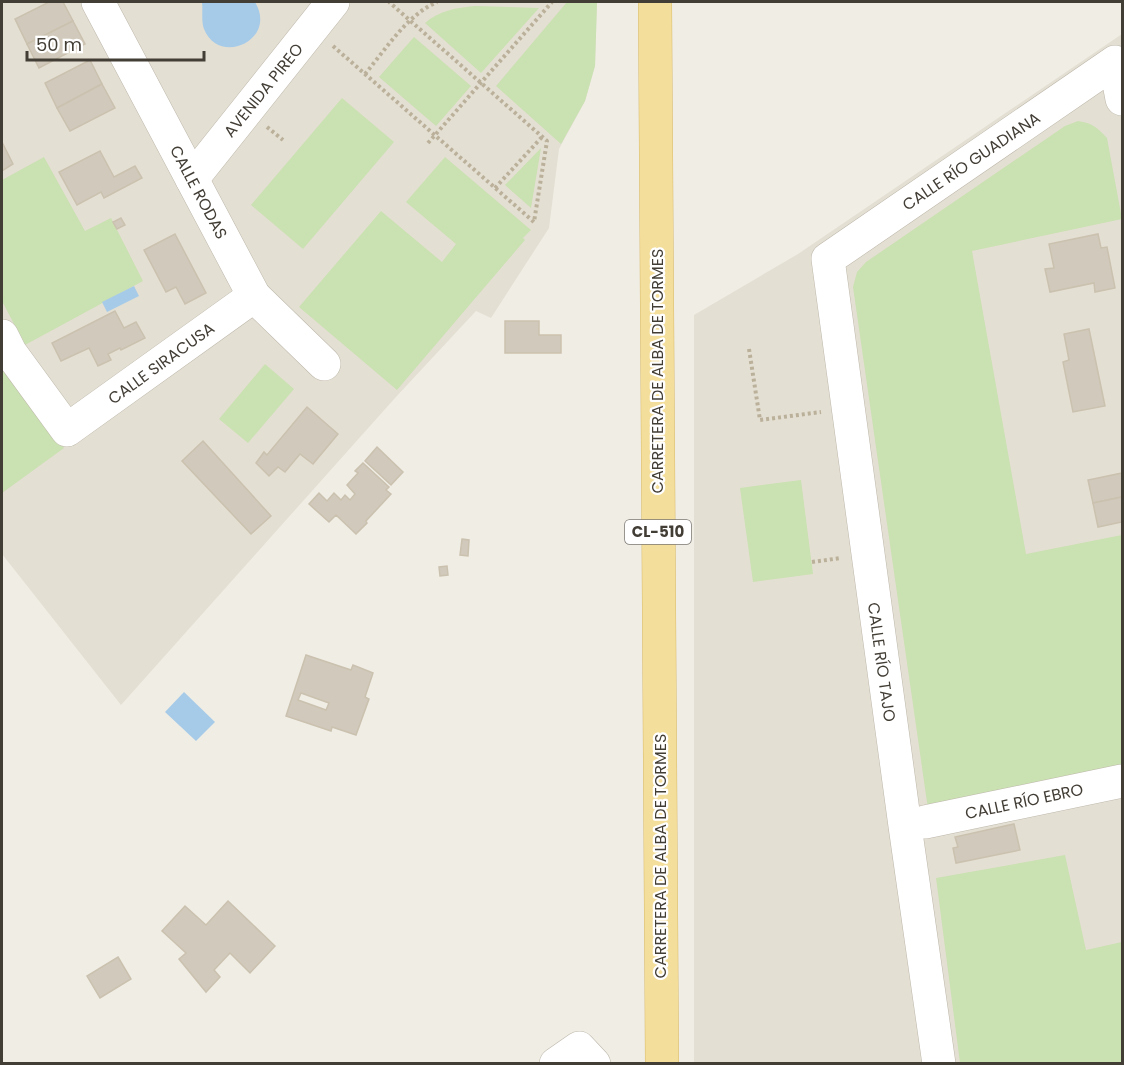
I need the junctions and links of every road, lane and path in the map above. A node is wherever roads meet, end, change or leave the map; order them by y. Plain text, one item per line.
1 (98, 2) edge
2 (389, 2) edge
3 (437, 2) edge
4 (552, 2) edge
5 (655, 2) edge
6 (323, 10) edge
7 (411, 21) junction
8 (365, 74) junction
9 (481, 82) junction
10 (1122, 99) edge
11 (435, 136) junction
12 (542, 136) junction
13 (428, 143) dead end
14 (192, 179) junction
15 (495, 188) junction
16 (828, 259) joint
17 (254, 296) junction
18 (2, 336) edge
19 (749, 348) dead end
20 (324, 364) dead end
21 (831, 410) dead end
22 (851, 556) dead end
23 (812, 562) dead end
24 (1122, 781) edge
25 (925, 822) dead end
26 (556, 1064) edge
27 (594, 1064) edge
28 (662, 1064) edge
29 (939, 1064) edge

1 - 14 street, CALLE RODAS
2 - 7 path
3 - 7 path
4 - 9 path
5 - 28 main road, CARRETERA DE ALBA DE TORMES / CL-510
6 - 8 path
6 - 14 street, AVENIDA PIREO
7 - 8 path
7 - 9 path
8 - 11 path
9 - 11 path
9 - 12 path
10 - 16 street, CALLE RÍO GUADIANA
11 - 13 path
11 - 15 path
12 - 15 path
12 - 15 path
14 - 17 street, CALLE RODAS
16 - 29 street, CALLE RÍO TAJO
17 - 18 street, CALLE SIRACUSA
17 - 20 street, CALLE RODAS
19 - 21 path
22 - 23 path
24 - 25 street, CALLE RÍO EBRO
26 - 27 street

